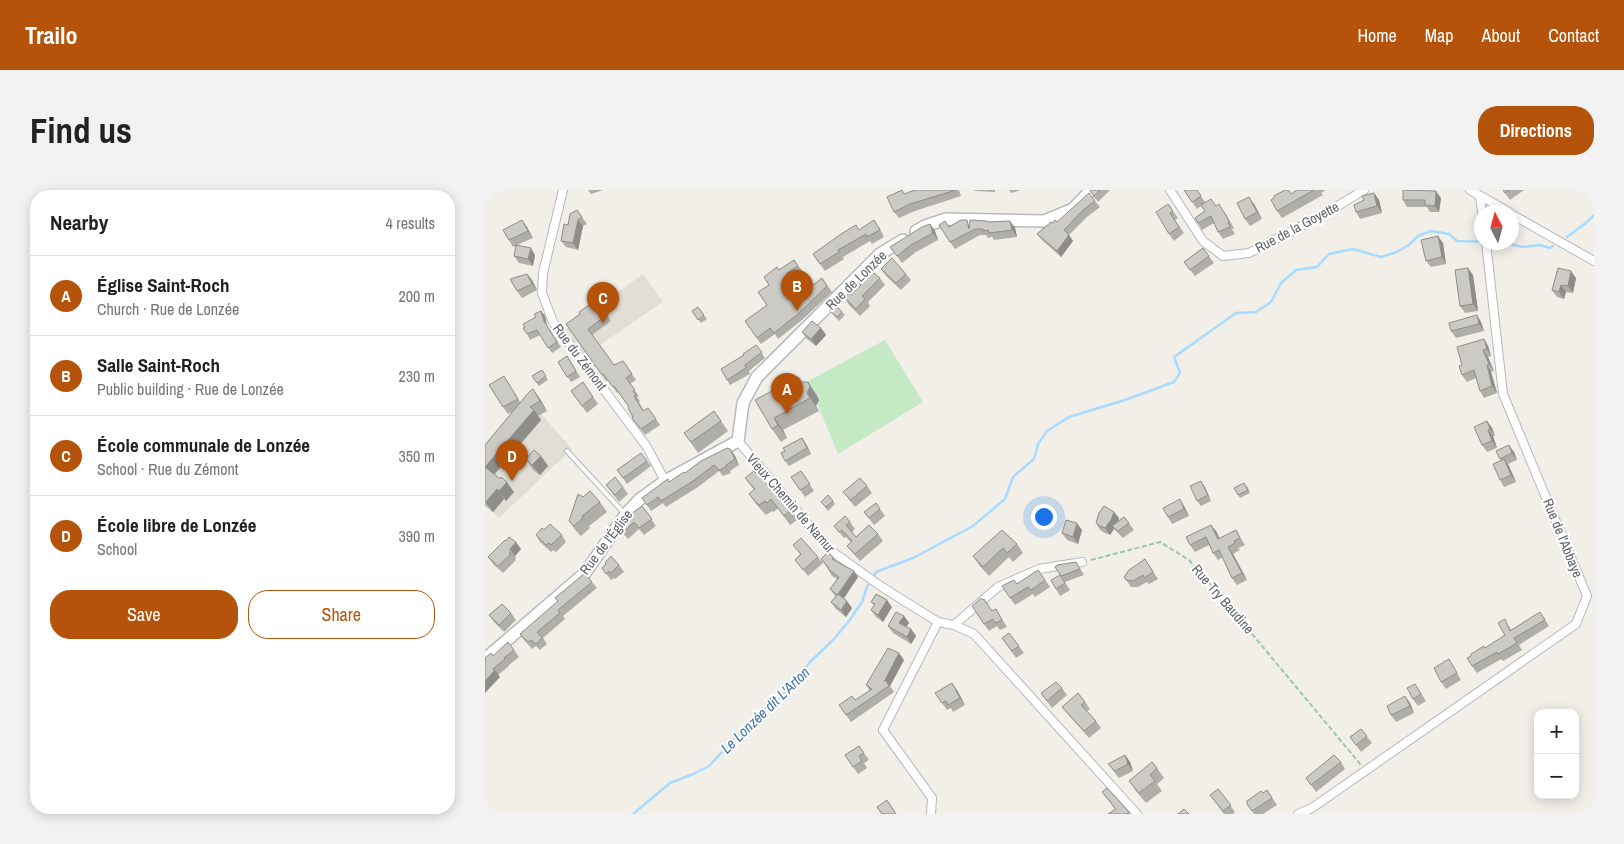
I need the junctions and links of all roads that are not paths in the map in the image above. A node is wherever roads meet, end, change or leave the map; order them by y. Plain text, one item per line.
1 (563, 190) edge
2 (1091, 190) edge
3 (1171, 190) edge
4 (1364, 190) edge
5 (1470, 190) edge
6 (1483, 193) edge
7 (1499, 205) edge
8 (1519, 218) edge
9 (1486, 250) edge
10 (1594, 261) edge
11 (738, 441) junction
12 (567, 451) dead end
13 (665, 481) junction
14 (625, 514) junction
15 (1081, 562) road end
16 (938, 622) junction
17 (954, 625) junction
18 (485, 659) edge
19 (931, 814) edge
20 (1137, 814) edge
21 (1299, 814) edge

1 - 13 street, Rue du Zémont
2 - 11 street, Rue de Lonzée
3 - 4 street, Rue de la Goyette
5 - 6 street
6 - 7 street
8 - 10 street
9 - 21 street, Rue de l'Abbaye
11 - 13 street, Rue de l'Église
11 - 16 street, Vieux Chemin de Namur
12 - 14 lane
13 - 14 street, Rue de l'Église
14 - 18 street, Rue de l'Église
15 - 17 street
16 - 17 street
16 - 19 street
17 - 20 street

